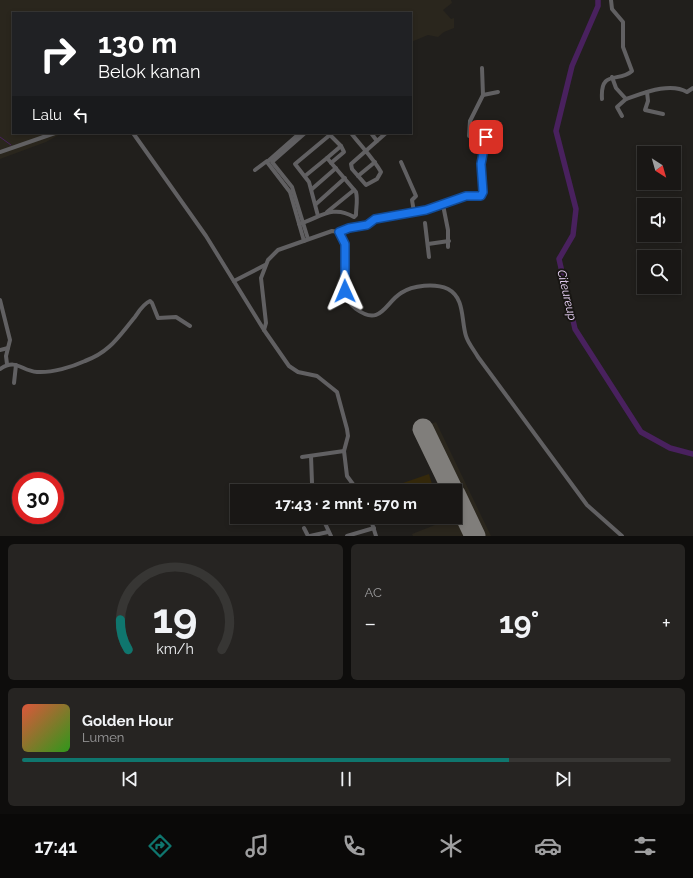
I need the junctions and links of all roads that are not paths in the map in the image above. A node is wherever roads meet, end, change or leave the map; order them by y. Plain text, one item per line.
1 (611, 0) edge
2 (482, 68) dead end
3 (612, 77) junction
4 (693, 88) edge
5 (498, 92) dead end
6 (647, 92) junction
7 (483, 95) junction
8 (602, 99) dead end
9 (626, 99) junction
10 (663, 114) dead end
11 (622, 116) dead end
12 (51, 134) edge
13 (134, 134) edge
14 (299, 134) edge
15 (304, 134) edge
16 (331, 134) edge
17 (352, 134) edge
18 (372, 134) edge
19 (385, 134) edge
20 (377, 141) junction
21 (340, 146) junction
22 (365, 151) junction
23 (0, 152) edge
24 (327, 158) junction
25 (267, 160) junction
26 (375, 162) junction
27 (401, 162) dead end
28 (331, 163) junction
29 (336, 168) junction
30 (255, 170) dead end
31 (305, 176) junction
32 (358, 176) junction
33 (345, 178) junction
34 (312, 189) junction
35 (354, 190) junction
36 (316, 204) junction
37 (443, 205) junction
38 (355, 206) junction
39 (326, 212) junction
40 (414, 212) junction
41 (347, 213) junction
42 (318, 216) junction
43 (301, 224) junction
44 (425, 224) dead end
45 (339, 232) junction
46 (306, 240) junction
47 (449, 241) junction
48 (428, 244) junction
49 (448, 247) dead end
50 (429, 257) dead end
51 (265, 265) junction
52 (234, 281) junction
53 (0, 300) edge
54 (190, 326) dead end
55 (264, 330) junction
56 (8, 348) junction
57 (0, 350) edge
58 (7, 364) junction
59 (16, 365) junction
60 (0, 369) edge
61 (14, 383) dead end
62 (344, 451) junction
63 (311, 456) junction
64 (302, 458) dead end
65 (312, 484) edge
66 (353, 484) edge
67 (325, 524) edge
68 (373, 524) edge
69 (304, 528) dead end
70 (374, 528) junction
71 (328, 532) junction
72 (309, 536) edge
73 (331, 536) edge
74 (347, 536) edge
75 (376, 536) edge
76 (622, 536) edge

1 - 3 street
2 - 7 street
3 - 8 street
3 - 9 street
4 - 6 street
5 - 7 street
6 - 9 street
6 - 10 street
7 - 37 street
9 - 11 street
12 - 23 street
13 - 52 street
14 - 25 street
15 - 43 street
16 - 21 street
16 - 31 street
17 - 22 street
18 - 20 street
19 - 20 street
20 - 22 street
21 - 24 street
21 - 28 street
22 - 26 street
22 - 32 street
24 - 28 street
24 - 31 street
25 - 30 street
25 - 43 street
26 - 32 street
26 - 32 street
27 - 40 street
28 - 29 street
29 - 33 street
29 - 34 street
31 - 34 street
33 - 35 street
33 - 36 street
34 - 36 street
35 - 38 street
35 - 39 street
36 - 42 street
37 - 40 street
37 - 47 street
38 - 41 street
38 - 41 street
39 - 41 street
39 - 42 street
40 - 45 street
42 - 43 street
43 - 46 street
44 - 48 street
45 - 46 street
45 - 76 street
46 - 51 street
47 - 48 street
47 - 49 street
48 - 50 street
51 - 52 street
51 - 55 street
52 - 55 street
53 - 56 street
54 - 59 street
55 - 62 street
56 - 57 street
56 - 58 street
58 - 59 street
58 - 60 street
59 - 61 street
62 - 63 street
62 - 66 street
63 - 64 street
63 - 65 street
67 - 71 street
68 - 70 street
69 - 72 street
70 - 74 street
70 - 75 street
71 - 72 street
71 - 73 street

